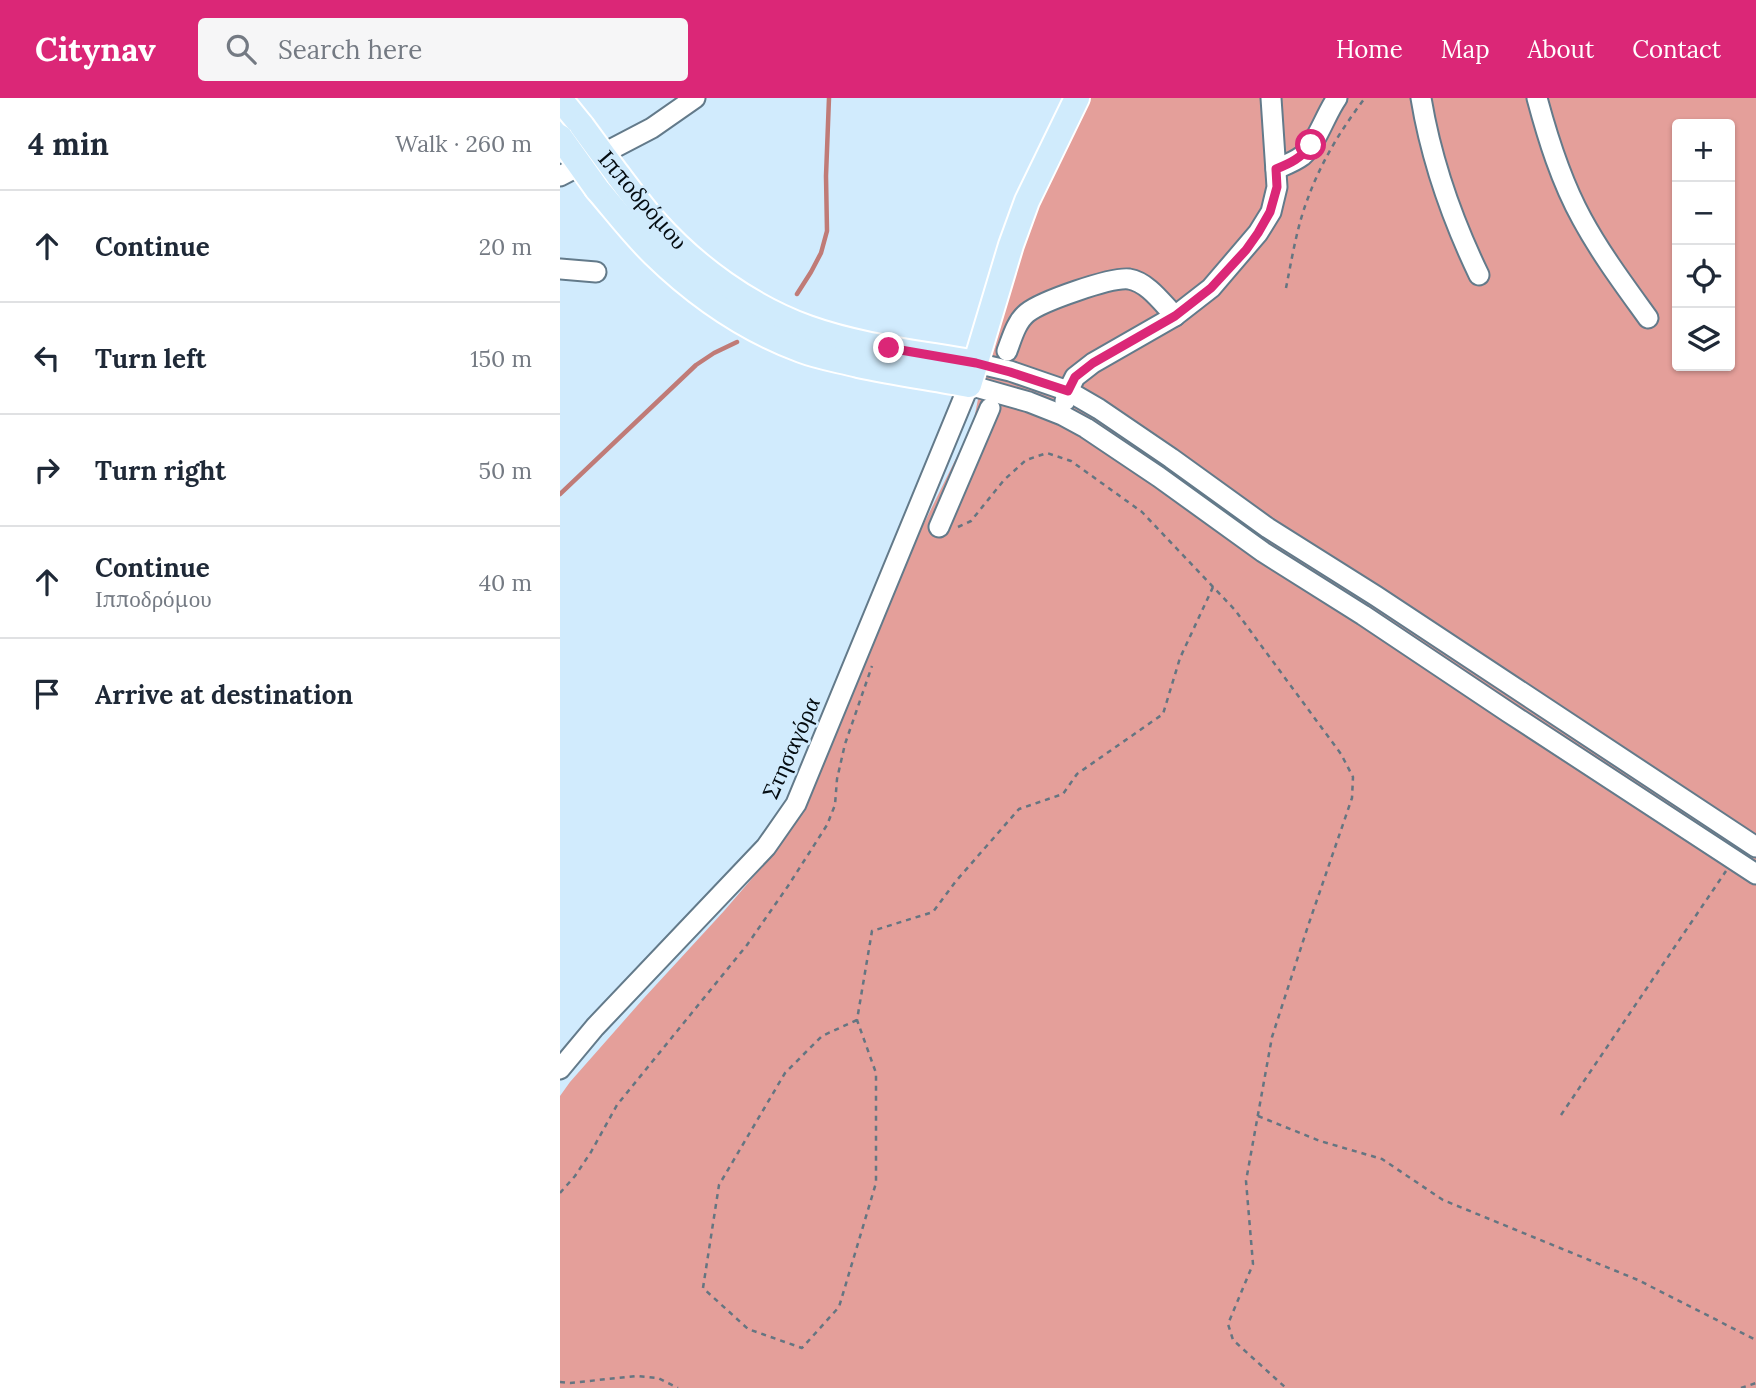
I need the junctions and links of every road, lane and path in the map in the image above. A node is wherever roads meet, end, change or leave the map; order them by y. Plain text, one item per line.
1 (695, 98) edge
2 (1077, 98) edge
3 (1271, 98) edge
4 (1337, 98) edge
5 (1365, 98) edge
6 (1421, 98) edge
7 (1537, 98) edge
8 (560, 99) edge
9 (571, 132) edge
10 (1276, 169) junction
11 (560, 176) edge
12 (560, 268) edge
13 (596, 272) dead end
14 (1479, 275) dead end
15 (1286, 288) dead end
16 (1175, 316) junction
17 (1648, 318) dead end
18 (1007, 351) dead end
19 (972, 374) junction
20 (1068, 391) junction
21 (990, 408) dead end
22 (1062, 415) junction
23 (939, 527) joint
24 (1213, 587) junction
25 (1376, 596) junction
26 (1363, 615) junction
27 (1756, 848) edge
28 (1734, 859) junction
29 (1756, 874) edge
30 (857, 1020) junction
31 (560, 1069) edge
32 (1561, 1115) dead end
33 (1258, 1116) junction
34 (1756, 1340) edge
35 (560, 1382) edge
36 (1756, 1383) edge
37 (678, 1388) edge
38 (1286, 1388) edge
39 (1741, 1388) edge

1 - 11 street
2 - 19 main road
3 - 10 street
4 - 10 street
5 - 15 path
6 - 14 street
7 - 17 street
8 - 9 main road, Ιπποδρόμου
9 - 19 main road, Ιπποδρόμου, bridge
9 - 19 main road, Ιπποδρόμου, bridge
10 - 16 street
12 - 13 street
16 - 18 street
16 - 20 street
19 - 20 street
19 - 22 street
19 - 31 street, Στησαγόρα
20 - 22 street
20 - 25 street
21 - 23 street
22 - 26 street
23 - 24 path
24 - 30 path
24 - 33 path
25 - 26 street
25 - 27 street
26 - 28 street
28 - 29 street
28 - 32 path
30 - 30 path
33 - 34 path
33 - 38 path
35 - 37 path
36 - 39 path

